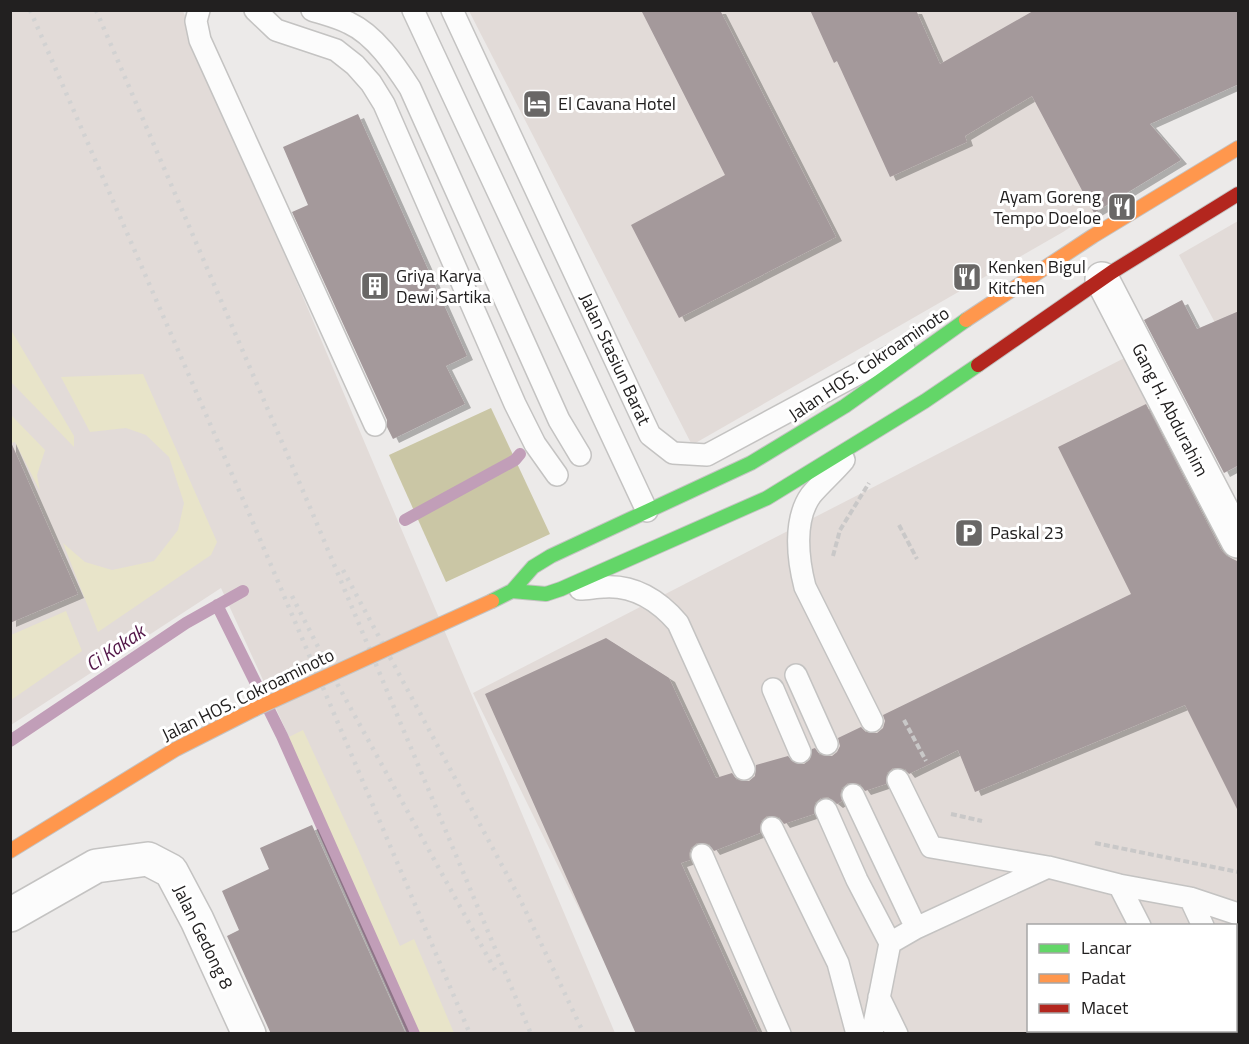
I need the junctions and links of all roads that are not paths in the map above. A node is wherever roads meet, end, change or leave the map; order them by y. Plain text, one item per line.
1 (199, 10) edge
2 (255, 10) edge
3 (312, 10) edge
4 (413, 10) edge
5 (452, 10) edge
6 (1239, 148) edge
7 (1239, 194) edge
8 (1102, 279) junction
9 (954, 334) junction
10 (375, 425) dead end
11 (861, 442) junction
12 (580, 455) dead end
13 (557, 475) dead end
14 (647, 512) junction
15 (1239, 542) edge
16 (561, 589) junction
17 (512, 591) junction
18 (796, 675) dead end
19 (773, 690) dead end
20 (872, 721) dead end
21 (827, 744) dead end
22 (800, 753) dead end
23 (744, 769) dead end
24 (898, 780) dead end
25 (853, 795) dead end
26 (826, 810) dead end
27 (772, 828) dead end
28 (10, 851) edge
29 (702, 855) dead end
30 (1048, 867) junction
31 (1119, 885) junction
32 (1190, 898) junction
33 (1239, 914) edge
34 (10, 915) edge
35 (1139, 924) edge
36 (1202, 924) edge
37 (916, 928) junction
38 (890, 943) junction
39 (879, 997) junction
40 (249, 1034) edge
41 (780, 1034) edge
42 (856, 1034) edge
43 (872, 1034) edge
44 (897, 1034) edge

1 - 10 lane
2 - 13 lane
3 - 12 lane
4 - 14 lane, Jalan Stasiun Barat
5 - 9 lane, Jalan Stasiun Barat
6 - 9 main road, Jalan HOS. Cokroaminoto
7 - 8 main road
8 - 11 main road
8 - 15 street, Gang H. Abdurahim
9 - 14 main road, Jalan HOS. Cokroaminoto
11 - 16 main road
11 - 20 lane
14 - 17 main road, Jalan HOS. Cokroaminoto
16 - 17 main road
16 - 23 lane
17 - 28 main road, Jalan HOS. Cokroaminoto, bridge
18 - 21 lane
19 - 22 lane
24 - 30 lane
25 - 37 lane
26 - 38 lane
27 - 42 lane
29 - 41 lane
30 - 31 lane
30 - 37 lane
31 - 32 lane
31 - 35 lane
32 - 33 lane
32 - 36 lane
34 - 40 street, Jalan Gedong 8
37 - 38 lane
38 - 39 lane
39 - 43 lane
39 - 44 lane

